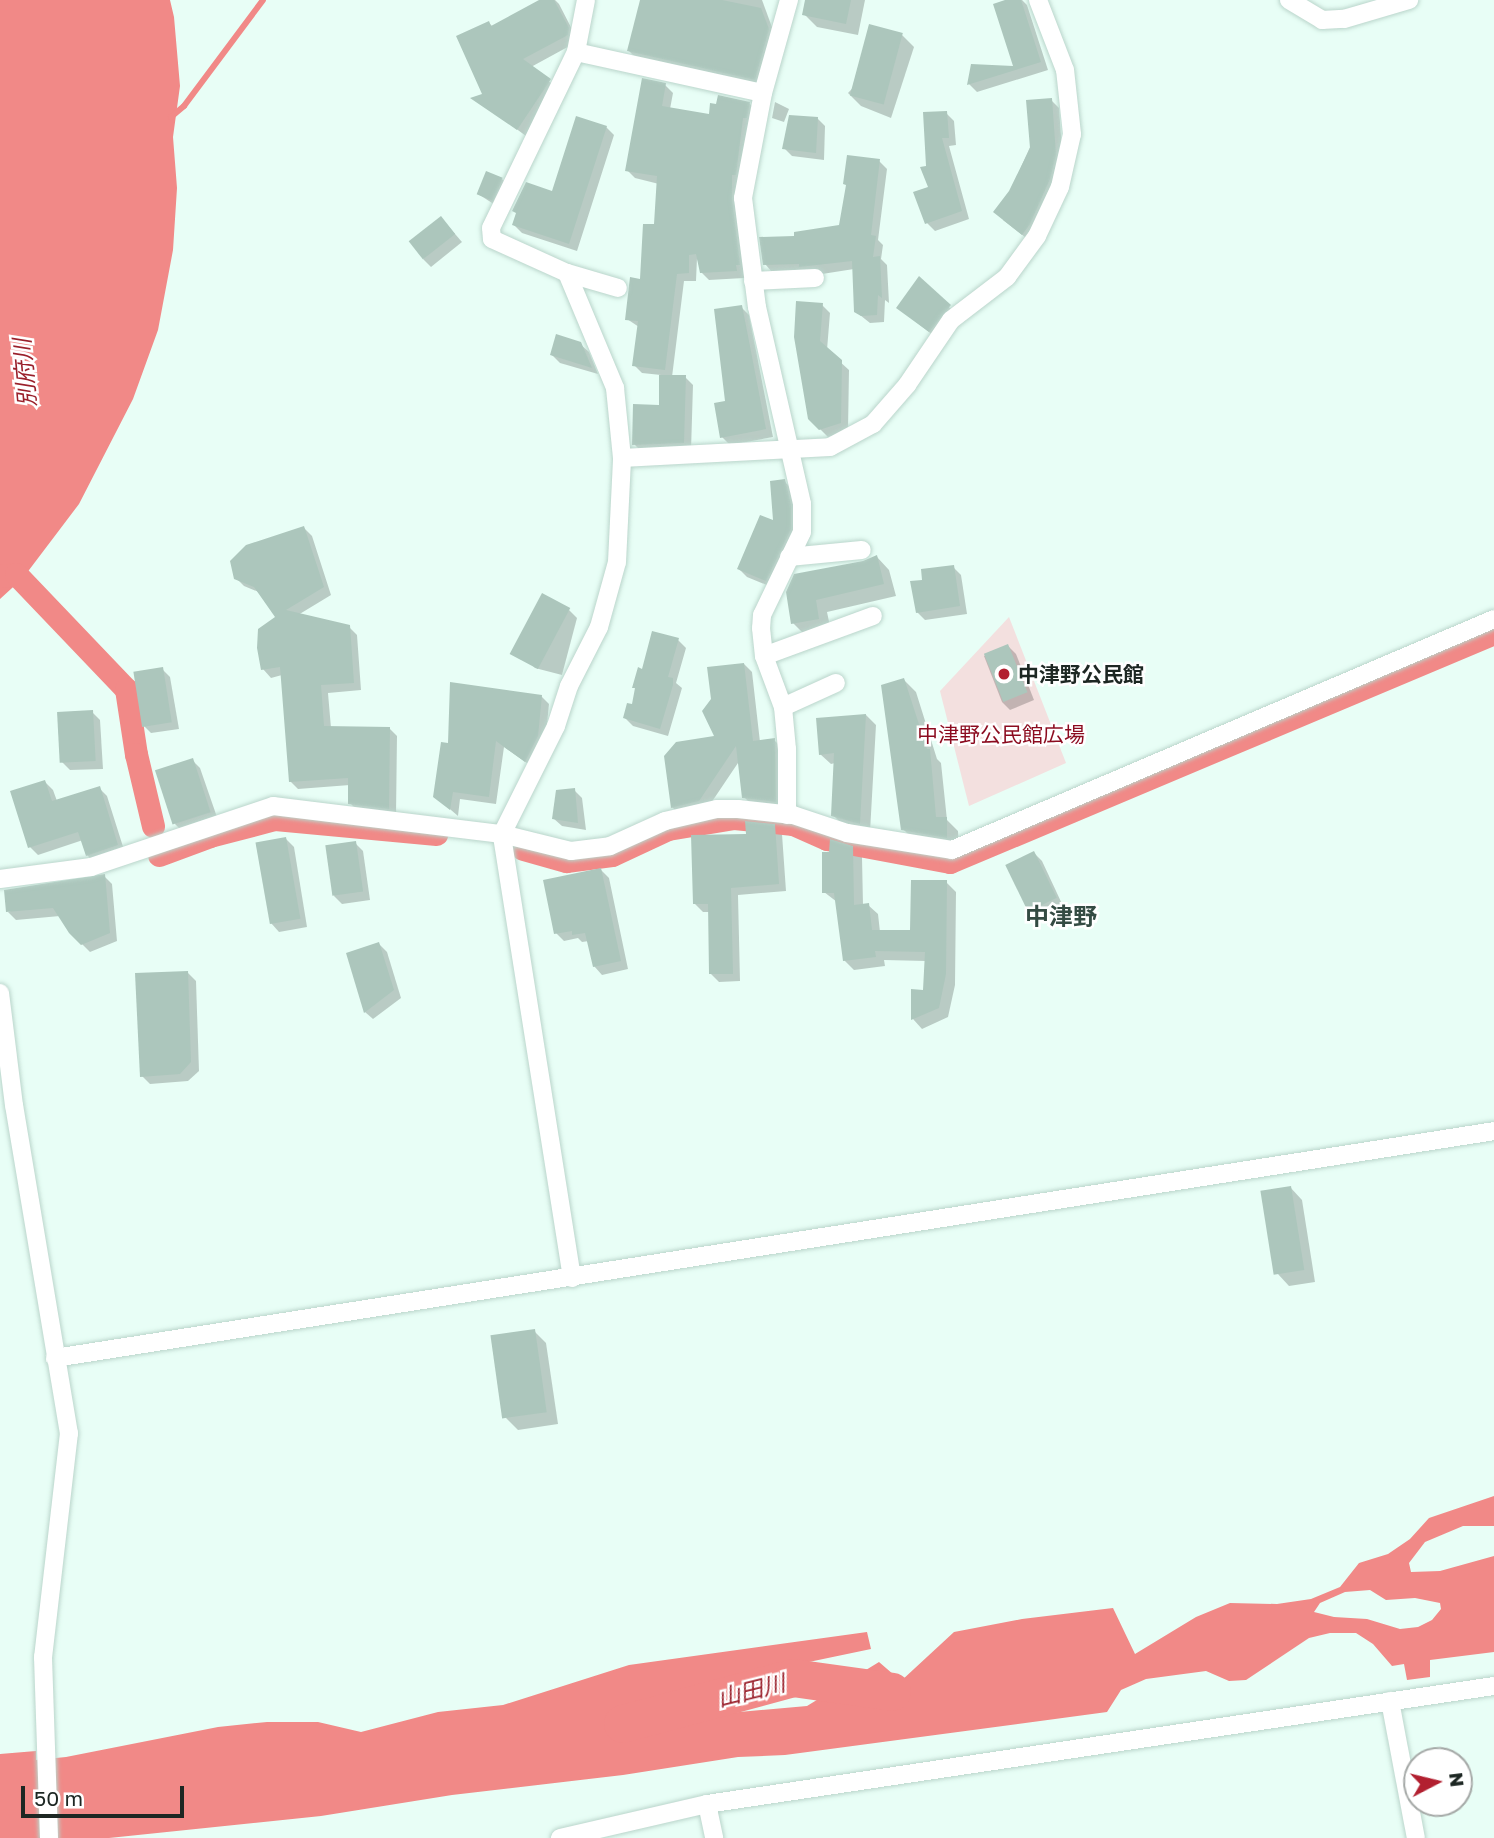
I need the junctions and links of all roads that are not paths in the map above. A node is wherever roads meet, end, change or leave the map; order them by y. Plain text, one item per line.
1 (586, 0) edge
2 (789, 0) edge
3 (1038, 0) edge
4 (1289, 0) edge
5 (1409, 0) edge
6 (576, 51) junction
7 (764, 93) junction
8 (567, 273) junction
9 (815, 278) dead end
10 (753, 281) junction
11 (618, 288) dead end
12 (790, 449) junction
13 (622, 458) junction
14 (862, 550) dead end
15 (789, 557) junction
16 (873, 616) dead end
17 (1494, 619) edge
18 (764, 656) junction
19 (836, 683) dead end
20 (783, 708) junction
21 (787, 815) junction
22 (502, 834) junction
23 (0, 879) edge
24 (0, 993) edge
25 (1494, 1130) edge
26 (572, 1278) junction
27 (55, 1358) junction
28 (1494, 1686) edge
29 (1390, 1701) junction
30 (707, 1804) junction
31 (49, 1838) edge
32 (560, 1838) edge
33 (714, 1838) edge
34 (1416, 1838) edge

1 - 6 street
2 - 7 street
3 - 12 street
4 - 5 street
6 - 7 street
6 - 8 street
7 - 10 street
8 - 11 street
8 - 13 street
9 - 10 street
10 - 12 street
12 - 13 street
12 - 15 street
13 - 22 street
14 - 15 street
15 - 18 street
16 - 18 street
17 - 21 street
18 - 20 street
19 - 20 street
20 - 21 street
21 - 22 street
22 - 23 street
22 - 26 street
24 - 27 street
25 - 26 street
26 - 27 street
27 - 31 street
28 - 29 street
29 - 30 street
29 - 34 street
30 - 32 street
30 - 33 street

